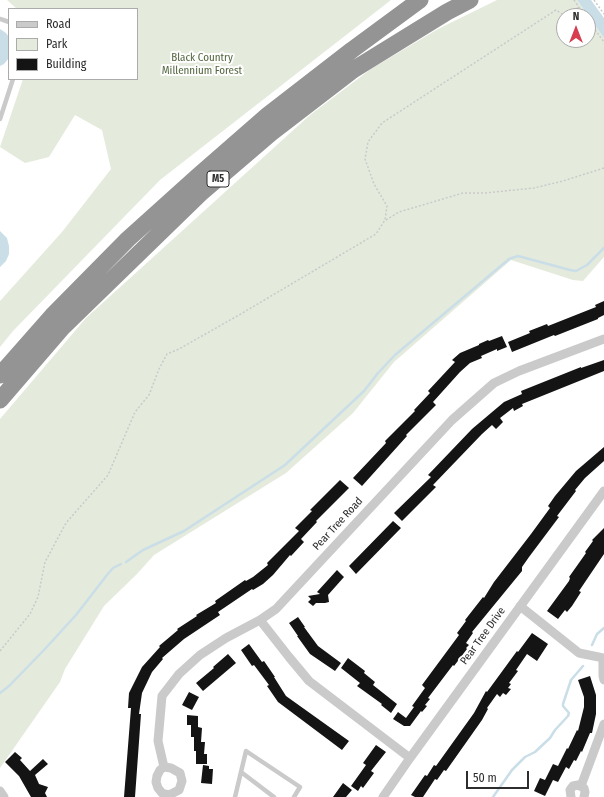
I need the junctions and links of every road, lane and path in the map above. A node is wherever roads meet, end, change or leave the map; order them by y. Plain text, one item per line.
1 (420, 0) edge
2 (470, 0) edge
3 (574, 0) edge
4 (594, 0) edge
5 (576, 3) junction
6 (577, 8) edge
7 (579, 8) edge
8 (556, 10) edge
9 (604, 14) edge
10 (596, 31) edge
11 (604, 42) edge
12 (14, 80) edge
13 (0, 119) edge
14 (604, 168) edge
15 (385, 220) junction
16 (604, 338) edge
17 (0, 375) edge
18 (0, 400) edge
19 (604, 491) edge
20 (520, 606) junction
21 (260, 620) junction
22 (0, 651) edge
23 (604, 658) edge
24 (604, 680) edge
25 (604, 724) edge
26 (410, 758) junction
27 (164, 767) dead end
28 (241, 772) junction
29 (581, 786) junction
30 (0, 791) edge
31 (4, 797) edge
32 (235, 797) edge
33 (274, 797) edge
34 (294, 797) edge
35 (383, 797) edge
36 (571, 797) edge
37 (584, 797) edge

1 - 17 highway, M5
2 - 18 highway, M5
3 - 5 path
4 - 9 path
5 - 6 path
5 - 7 path
8 - 15 path
10 - 11 path
12 - 13 lane
14 - 15 path
15 - 22 path
16 - 21 street, Pear Tree Road
19 - 20 street, Pear Tree Drive
20 - 23 street
20 - 26 street, Pear Tree Drive
21 - 26 street
21 - 27 street, Pear Tree Road
23 - 24 street
25 - 29 street
26 - 35 street, Pear Tree Drive
28 - 32 lane
28 - 33 lane
28 - 34 lane
29 - 36 street
29 - 37 street
30 - 31 street

